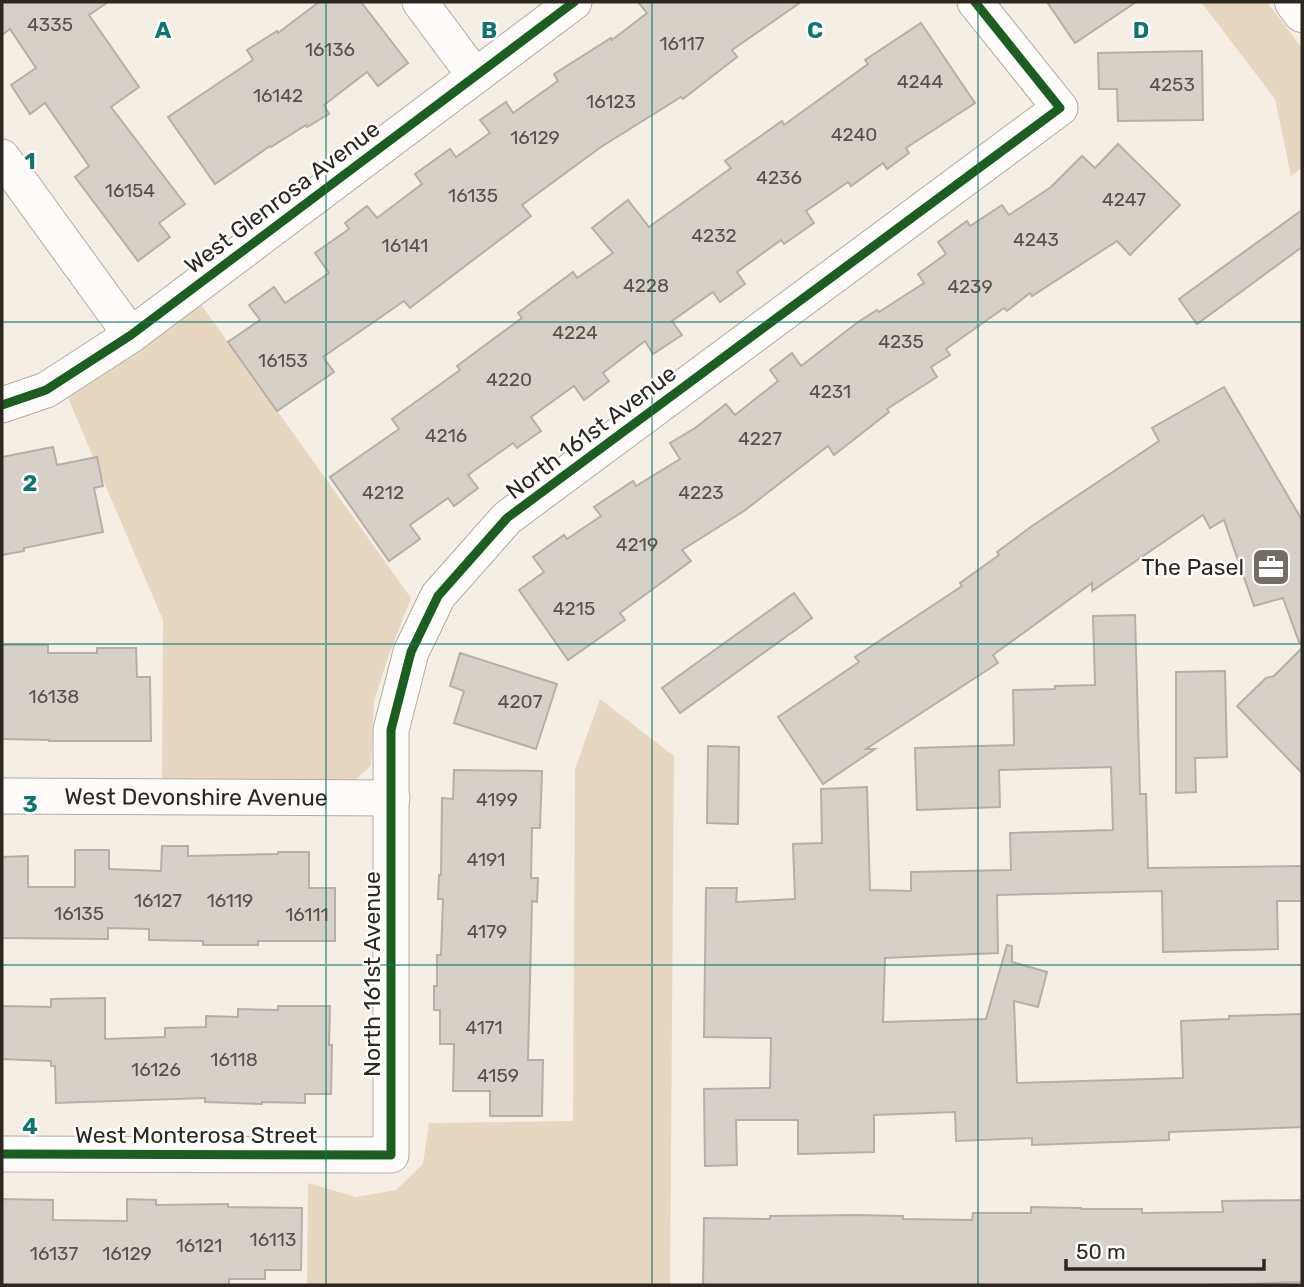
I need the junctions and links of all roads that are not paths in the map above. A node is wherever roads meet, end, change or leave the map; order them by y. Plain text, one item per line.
1 (420, 2) edge
2 (574, 2) edge
3 (975, 2) edge
4 (1294, 2) edge
5 (1302, 13) edge
6 (475, 76) junction
7 (2, 158) edge
8 (131, 335) junction
9 (2, 405) edge
10 (2, 796) edge
11 (392, 798) junction
12 (2, 1154) edge
13 (391, 1155) joint

1 - 6 street
2 - 6 street, West Glenrosa Avenue
3 - 11 street, North 161st Avenue
4 - 5 main road
6 - 8 street, West Glenrosa Avenue
7 - 8 street
8 - 9 street, West Glenrosa Avenue
10 - 11 street, West Devonshire Avenue
11 - 13 street, North 161st Avenue
12 - 13 street, West Monterosa Street

